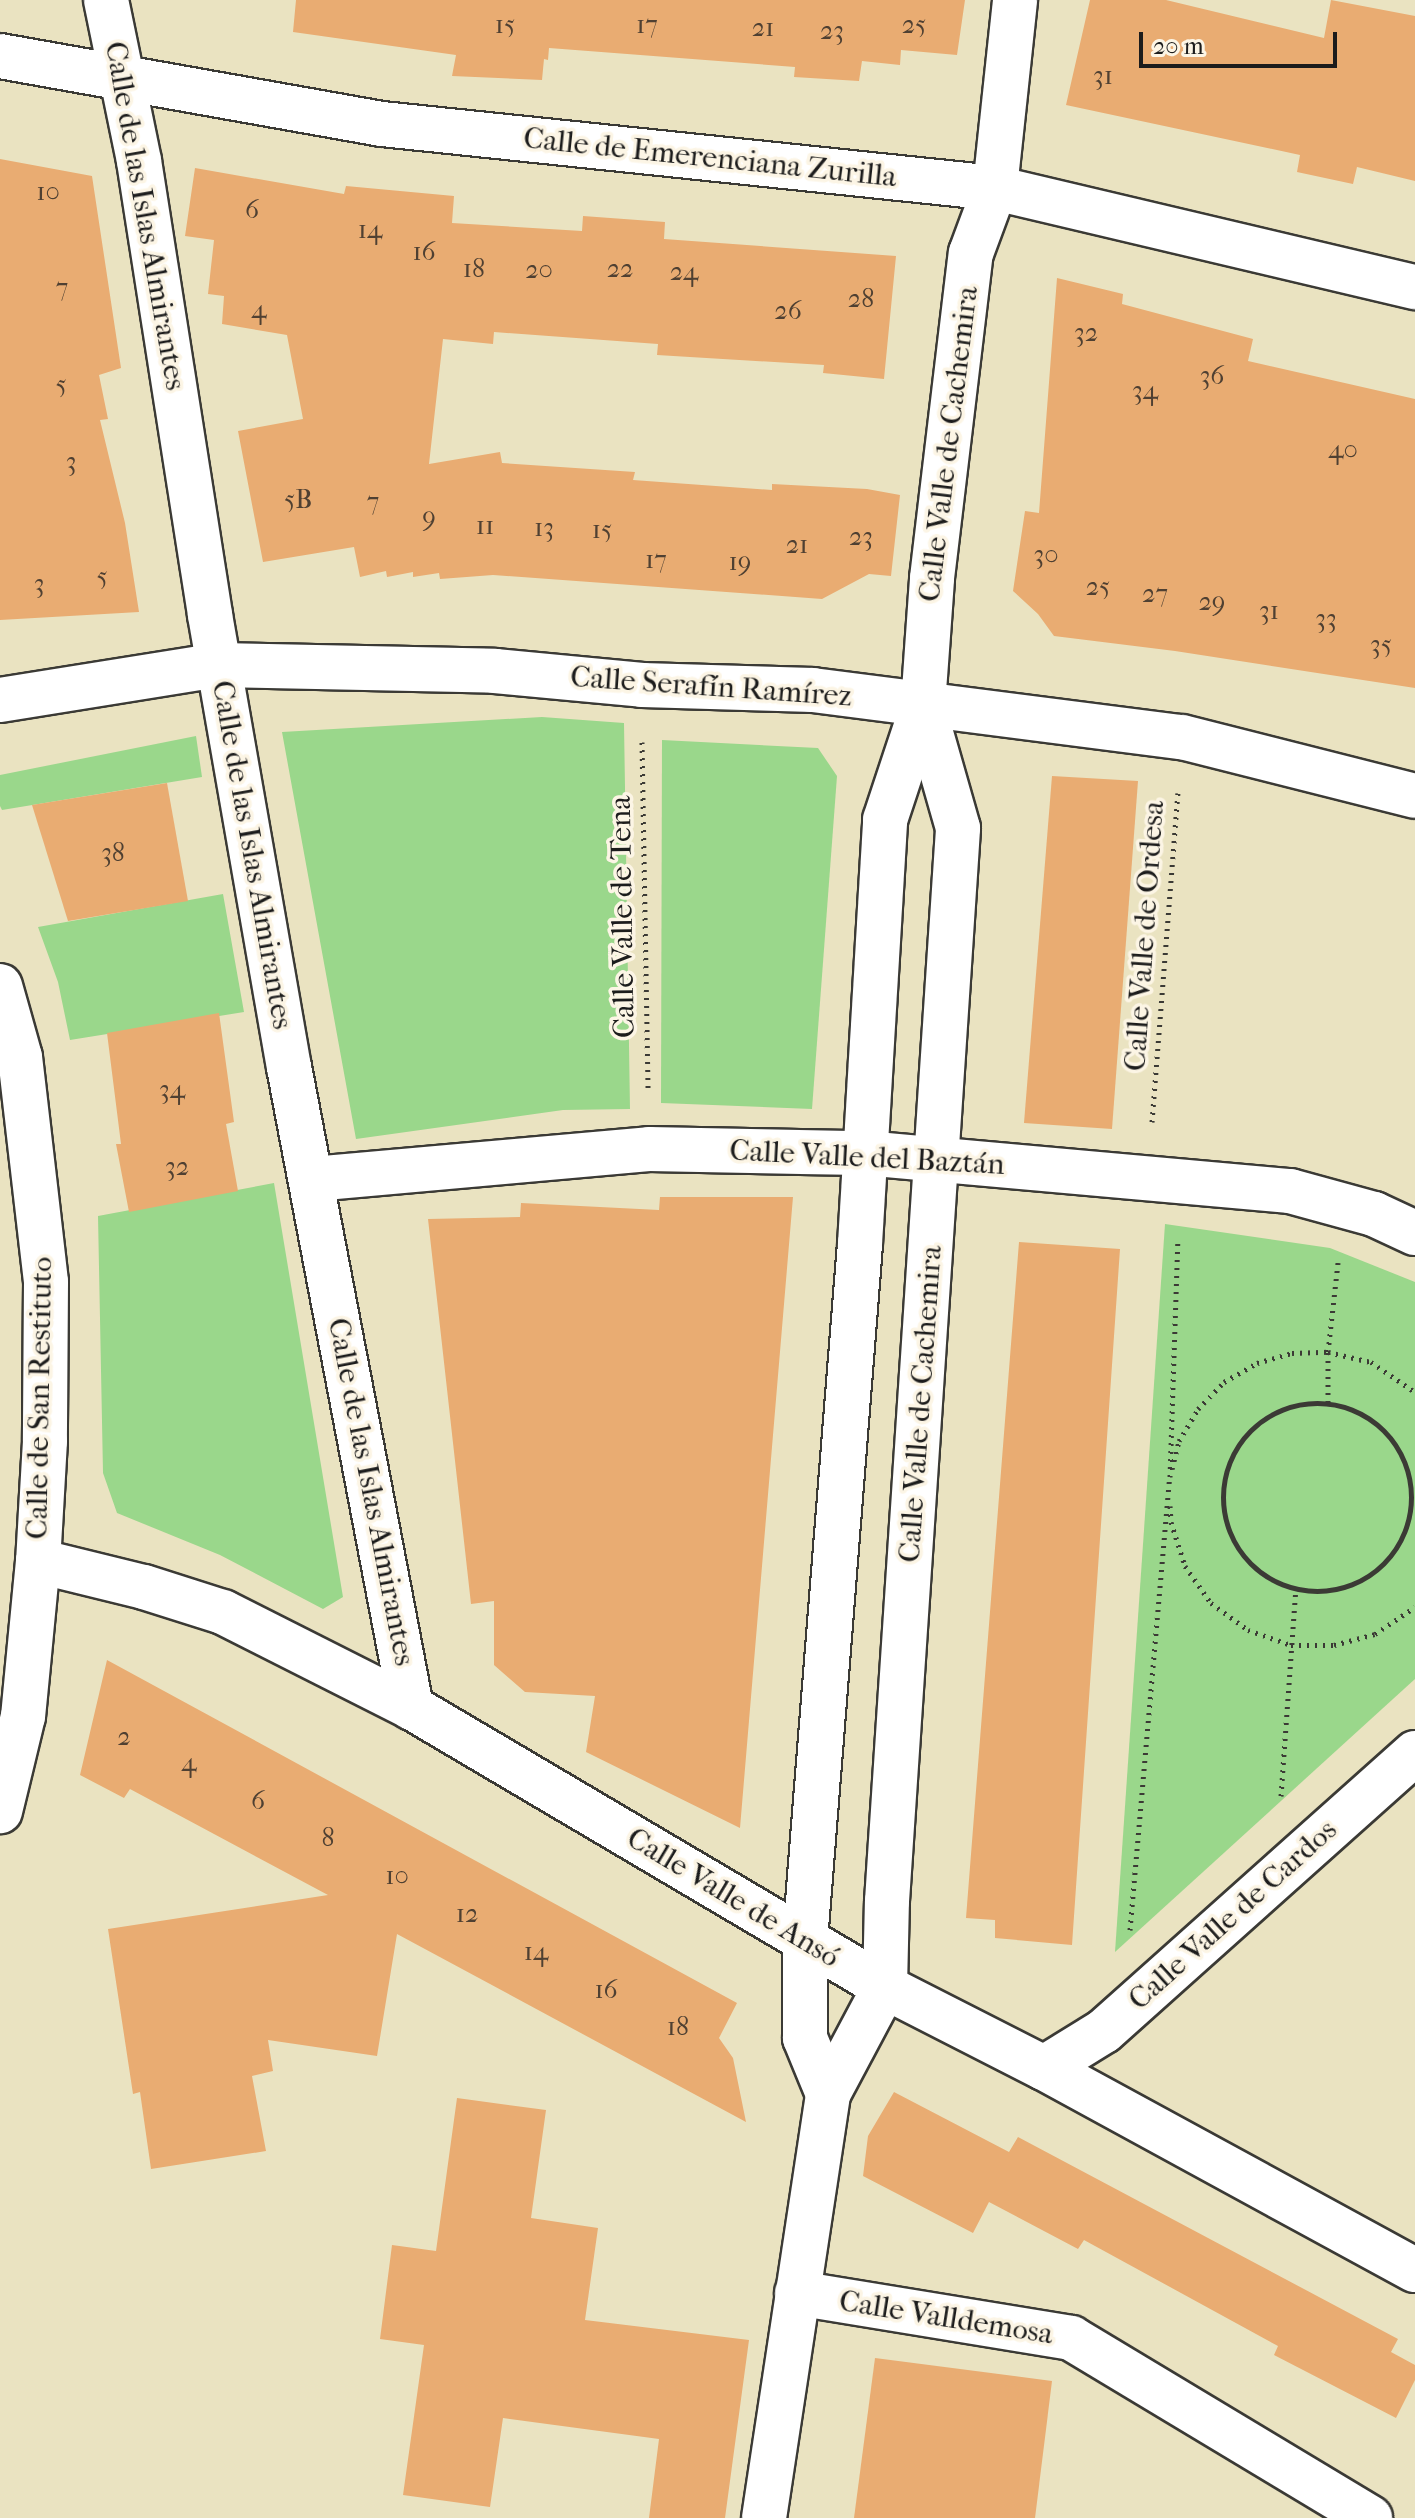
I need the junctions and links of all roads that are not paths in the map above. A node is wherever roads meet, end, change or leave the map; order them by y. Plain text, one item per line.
1 (106, 0) edge
2 (1015, 0) edge
3 (0, 56) edge
4 (123, 78) junction
5 (995, 188) junction
6 (1415, 287) edge
7 (219, 665) junction
8 (0, 700) edge
9 (923, 705) junction
10 (1415, 796) edge
11 (0, 986) edge
12 (864, 1153) junction
13 (937, 1160) junction
14 (313, 1179) junction
15 (1415, 1233) edge
16 (38, 1561) junction
17 (411, 1707) junction
18 (1415, 1753) edge
19 (0, 1811) edge
20 (805, 1940) junction
21 (885, 1987) junction
22 (1044, 2068) junction
23 (828, 2094) junction
24 (1415, 2270) edge
25 (797, 2293) junction
26 (764, 2518) edge
27 (1370, 2518) edge

1 - 4 street, Calle de las Islas Almirantes
2 - 5 street, Calle Valle de Cachemira
3 - 4 street, Calle de Emerenciana Zurilla
4 - 5 street, Calle de Emerenciana Zurilla
4 - 7 street, Calle de las Islas Almirantes
5 - 6 street, Calle de Emerenciana Zurilla
5 - 9 street, Calle Valle de Cachemira
7 - 8 street, Calle Serafín Ramírez
7 - 9 street, Calle Serafín Ramírez
7 - 14 street, Calle de las Islas Almirantes
9 - 10 street, Calle Serafín Ramírez
9 - 12 street, Calle Valle de Cachemira
9 - 13 street, Calle Valle de Cachemira
11 - 16 street, Calle de San Restituto
12 - 13 street, Calle Valle del Baztán
12 - 14 street, Calle Valle del Baztán
12 - 20 street, Calle Valle de Cachemira
13 - 15 street, Calle Valle del Baztán
13 - 21 street, Calle Valle de Cachemira
14 - 17 street, Calle de las Islas Almirantes
16 - 17 street, Calle Valle de Ansó
16 - 19 street, Calle de San Restituto
17 - 20 street, Calle Valle de Ansó
18 - 22 street, Calle Valle de Cardos
20 - 21 street, Calle Valle de Ansó
20 - 23 street, Calle Valle de Cachemira
21 - 22 street, Calle Valle de Ansó
21 - 23 street, Calle Valle de Cachemira
22 - 24 street, Calle Valle de Ansó
23 - 25 street, Calle Valle de Cachemira
25 - 26 street, Calle Valldemosa
25 - 27 street, Calle Valldemosa

